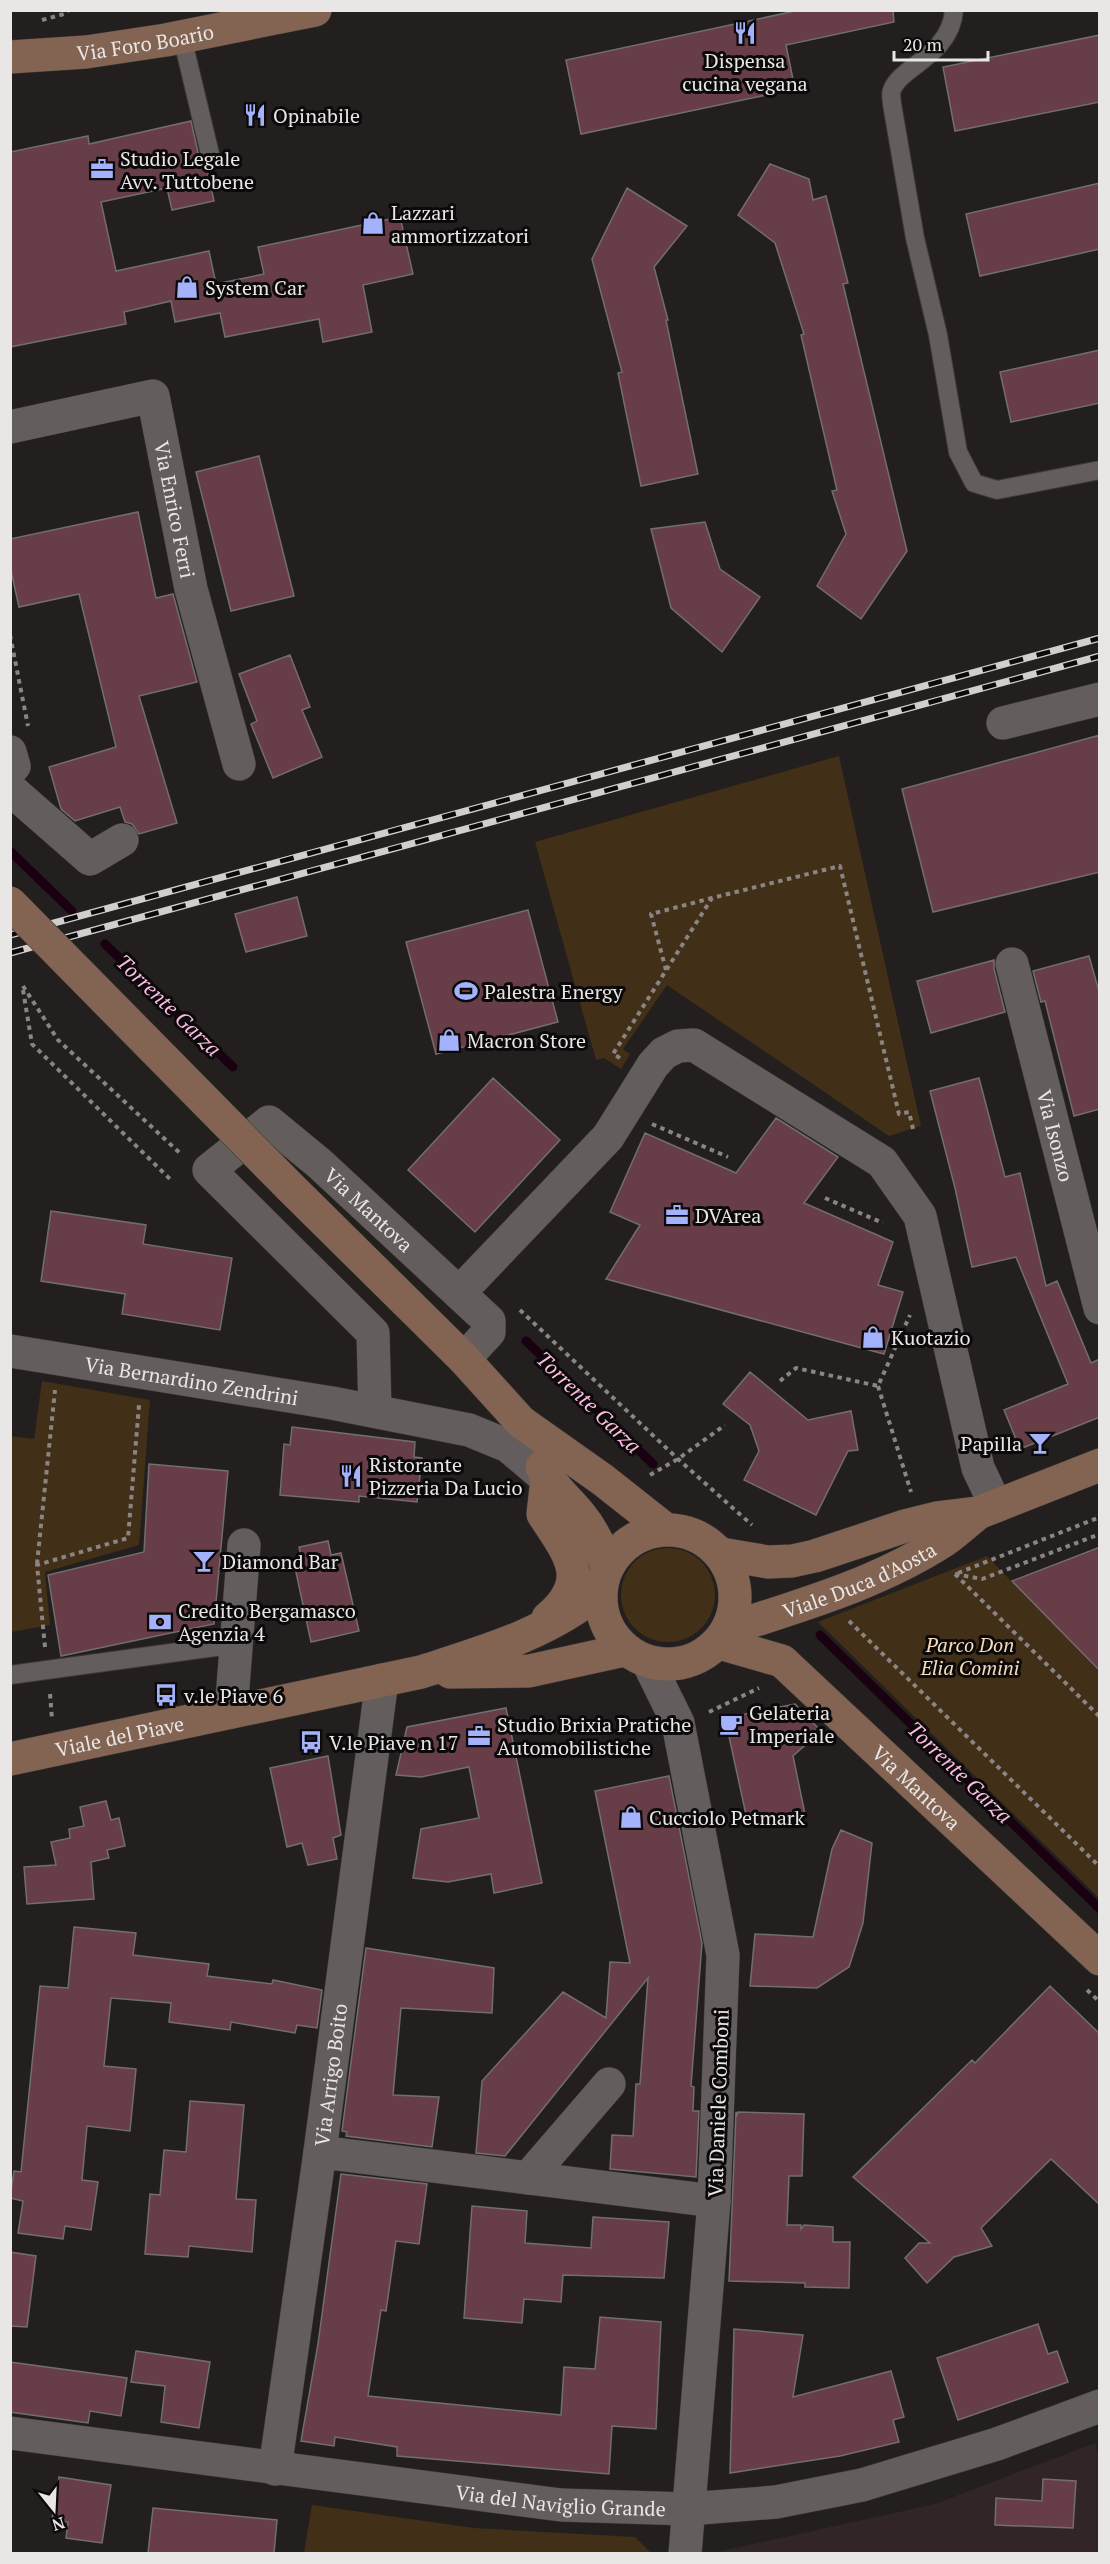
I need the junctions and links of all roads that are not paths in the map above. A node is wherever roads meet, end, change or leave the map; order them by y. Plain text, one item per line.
1 (315, 10) edge
2 (954, 10) edge
3 (182, 37) junction
4 (10, 57) edge
5 (210, 154) dead end
6 (10, 427) edge
7 (1100, 470) edge
8 (1100, 699) edge
9 (1003, 723) dead end
10 (20, 745) edge
11 (238, 764) dead end
12 (10, 770) edge
13 (10, 789) edge
14 (122, 840) dead end
15 (10, 903) edge
16 (1012, 964) dead end
17 (459, 1293) junction
18 (1100, 1308) edge
19 (10, 1351) edge
20 (464, 1359) junction
21 (375, 1411) junction
22 (521, 1422) junction
23 (1100, 1465) edge
24 (547, 1479) junction
25 (987, 1510) junction
26 (665, 1529) junction
27 (244, 1545) dead end
28 (721, 1554) junction
29 (604, 1579) junction
30 (531, 1633) junction
31 (724, 1636) junction
32 (237, 1644) junction
33 (637, 1656) junction
34 (421, 1672) junction
35 (10, 1675) edge
36 (382, 1680) junction
37 (231, 1712) junction
38 (10, 1759) edge
39 (1100, 1959) edge
40 (609, 2084) dead end
41 (320, 2152) junction
42 (528, 2178) junction
43 (714, 2201) junction
44 (1100, 2406) edge
45 (10, 2433) edge
46 (275, 2469) junction
47 (688, 2509) junction
48 (685, 2553) edge

1 - 3 main road, Via Foro Boario
2 - 7 lane
3 - 4 main road, Via Foro Boario
3 - 5 lane
6 - 11 street, Via Enrico Ferri
8 - 9 street
10 - 12 street
13 - 14 street
15 - 20 main road, bridge
16 - 18 street, Via Isonzo
17 - 20 street, Via Mantova
17 - 21 street, Via Mantova
17 - 25 street
19 - 21 street, Via Bernardino Zendrini
20 - 22 main road
21 - 24 street, Via Bernardino Zendrini
22 - 24 main road
22 - 26 main road
23 - 25 main road, Viale Duca d'Aosta
24 - 29 main road
24 - 30 main road
25 - 28 main road, Viale Duca d'Aosta
25 - 31 main road, Viale Duca d'Aosta
26 - 28 main road
26 - 29 main road
27 - 32 street
28 - 31 main road
29 - 30 main road, Viale del Piave
29 - 33 main road
30 - 34 main road, Viale del Piave
31 - 33 main road
31 - 39 main road, Via Mantova
32 - 35 lane
32 - 37 street
33 - 34 main road, Viale del Piave
33 - 43 street, Via Daniele Comboni
34 - 36 main road, Viale del Piave
36 - 37 main road, Viale del Piave
36 - 41 street, Via Arrigo Boito
37 - 38 main road, Viale del Piave
40 - 42 street
41 - 42 street
41 - 46 street, Via Arrigo Boito
42 - 43 street
43 - 47 street, Via Daniele Comboni
44 - 47 street, Via del Naviglio Grande
45 - 46 street, Via del Naviglio Grande
46 - 47 street, Via del Naviglio Grande
47 - 48 street, Via Daniele Comboni

